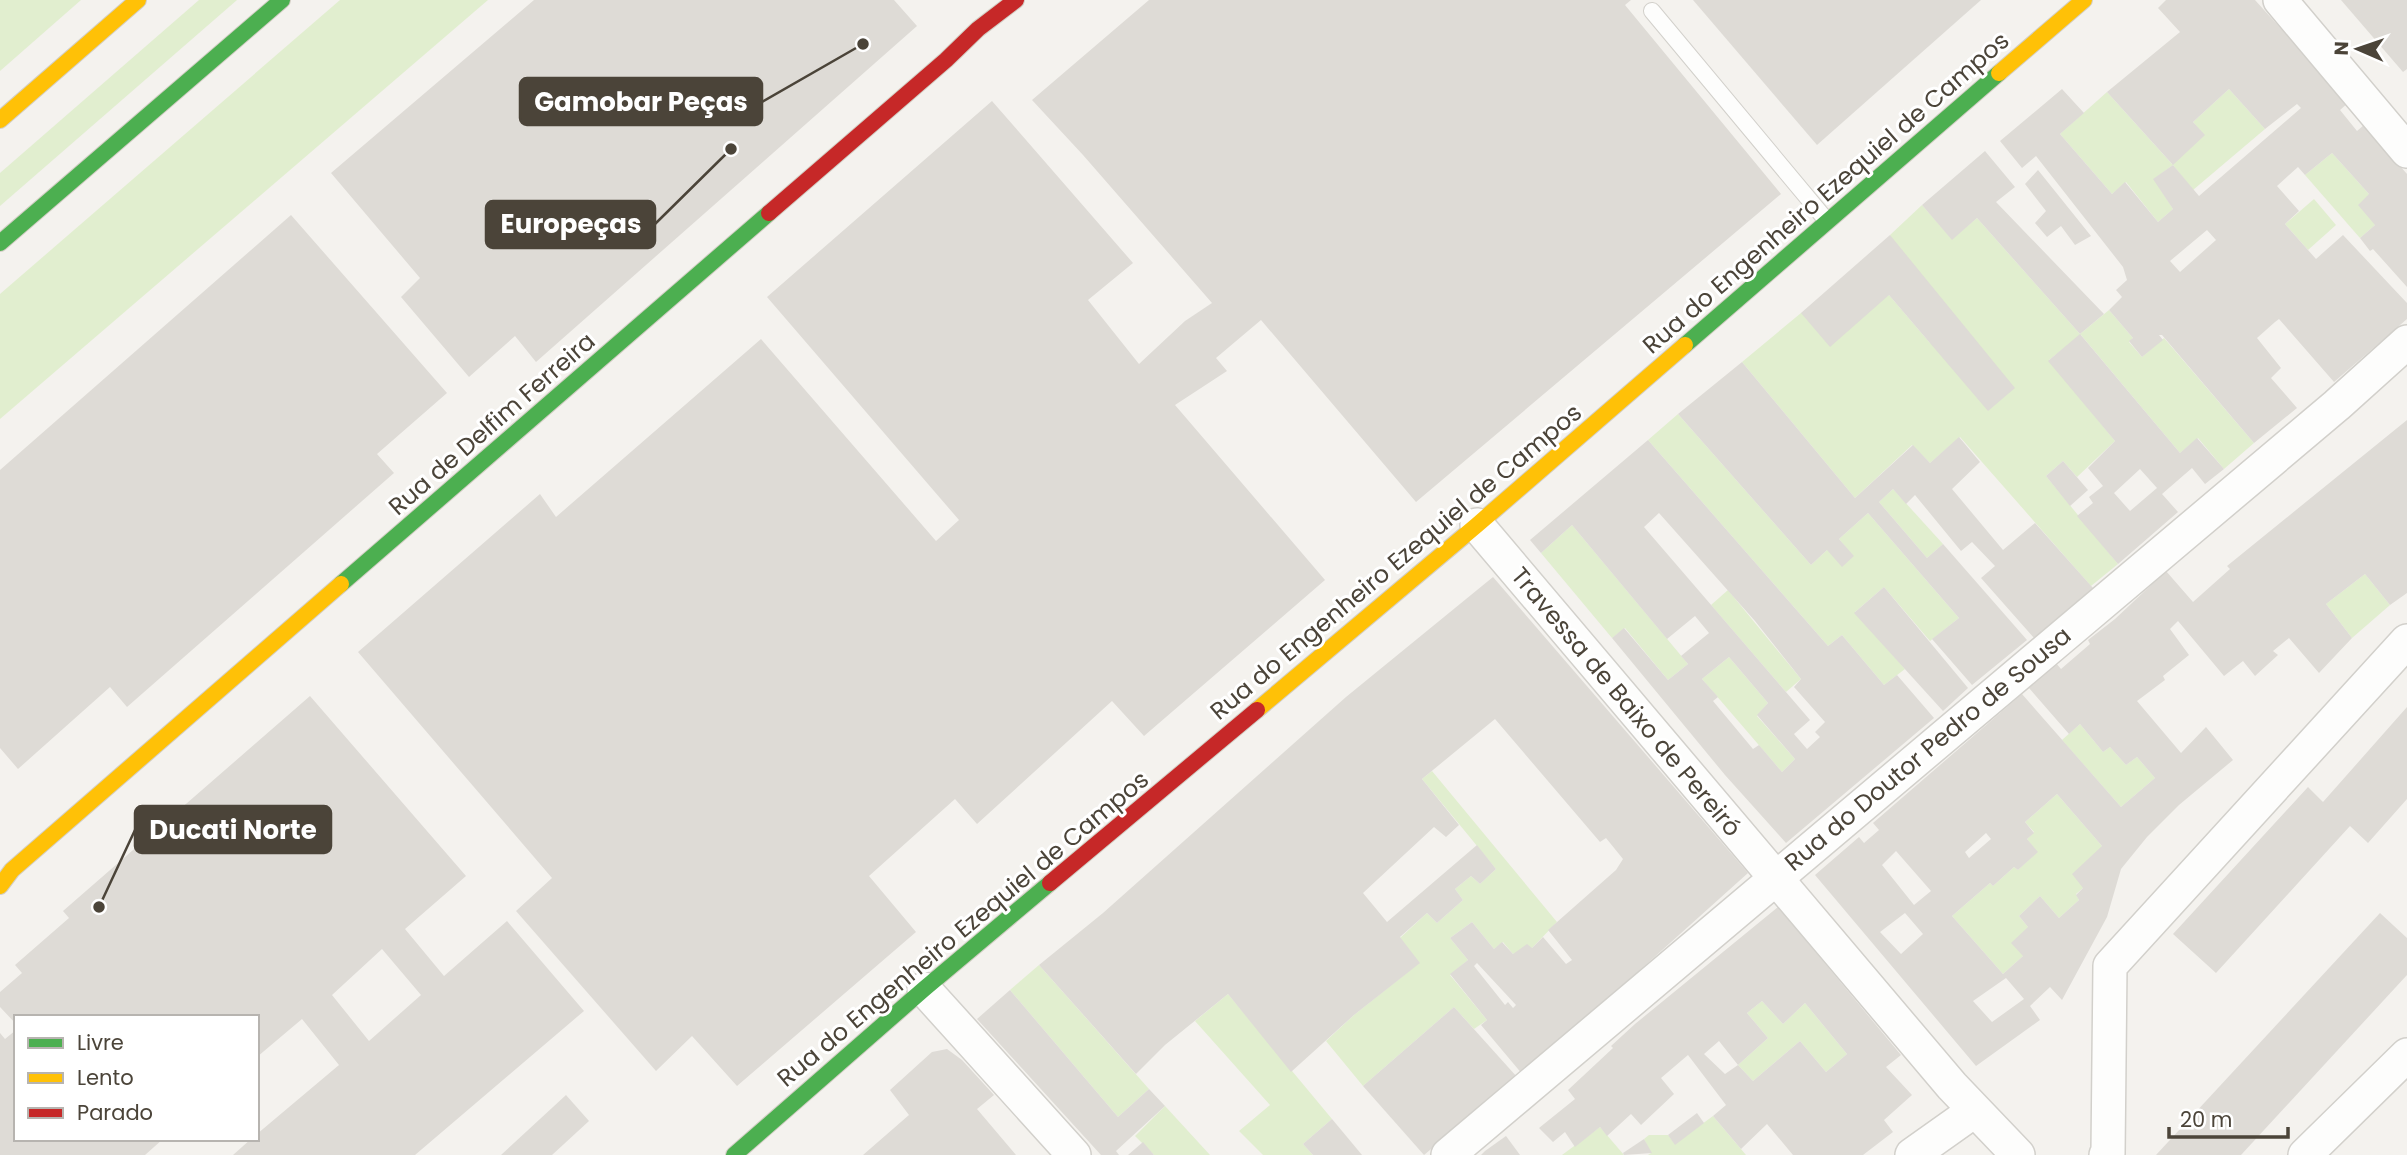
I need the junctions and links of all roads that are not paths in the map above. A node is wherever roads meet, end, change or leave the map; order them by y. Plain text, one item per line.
1 (138, 0) edge
2 (282, 0) edge
3 (1016, 0) edge
4 (2084, 0) edge
5 (2280, 0) edge
6 (1652, 11) dead end
7 (0, 120) edge
8 (2407, 151) edge
9 (1828, 222) junction
10 (0, 243) edge
11 (2407, 342) edge
12 (1477, 525) junction
13 (2407, 641) edge
14 (1775, 879) junction
15 (0, 886) edge
16 (924, 989) junction
17 (2407, 1055) edge
18 (1974, 1111) junction
19 (734, 1155) edge
20 (1074, 1155) edge
21 (1448, 1155) edge
22 (1912, 1155) edge
23 (2018, 1155) edge
24 (2106, 1155) edge
25 (2305, 1155) edge

1 - 7 main road
2 - 10 main road
3 - 15 main road, Rua de Delfim Ferreira
4 - 9 main road, Rua do Engenheiro Ezequiel de Campos
5 - 8 street
6 - 9 lane
9 - 12 main road, Rua do Engenheiro Ezequiel de Campos
11 - 14 street, Rua do Doutor Pedro de Sousa
12 - 14 street, Travessa de Baixo de Pereiró
12 - 16 main road, Rua do Engenheiro Ezequiel de Campos
13 - 24 street
14 - 18 street, Travessa de Baixo de Pereiró
14 - 21 street, Rua do Doutor Pedro de Sousa
16 - 19 main road, Rua do Engenheiro Ezequiel de Campos
16 - 20 street
17 - 25 street
18 - 22 street
18 - 23 street, Travessa de Baixo de Pereiró

